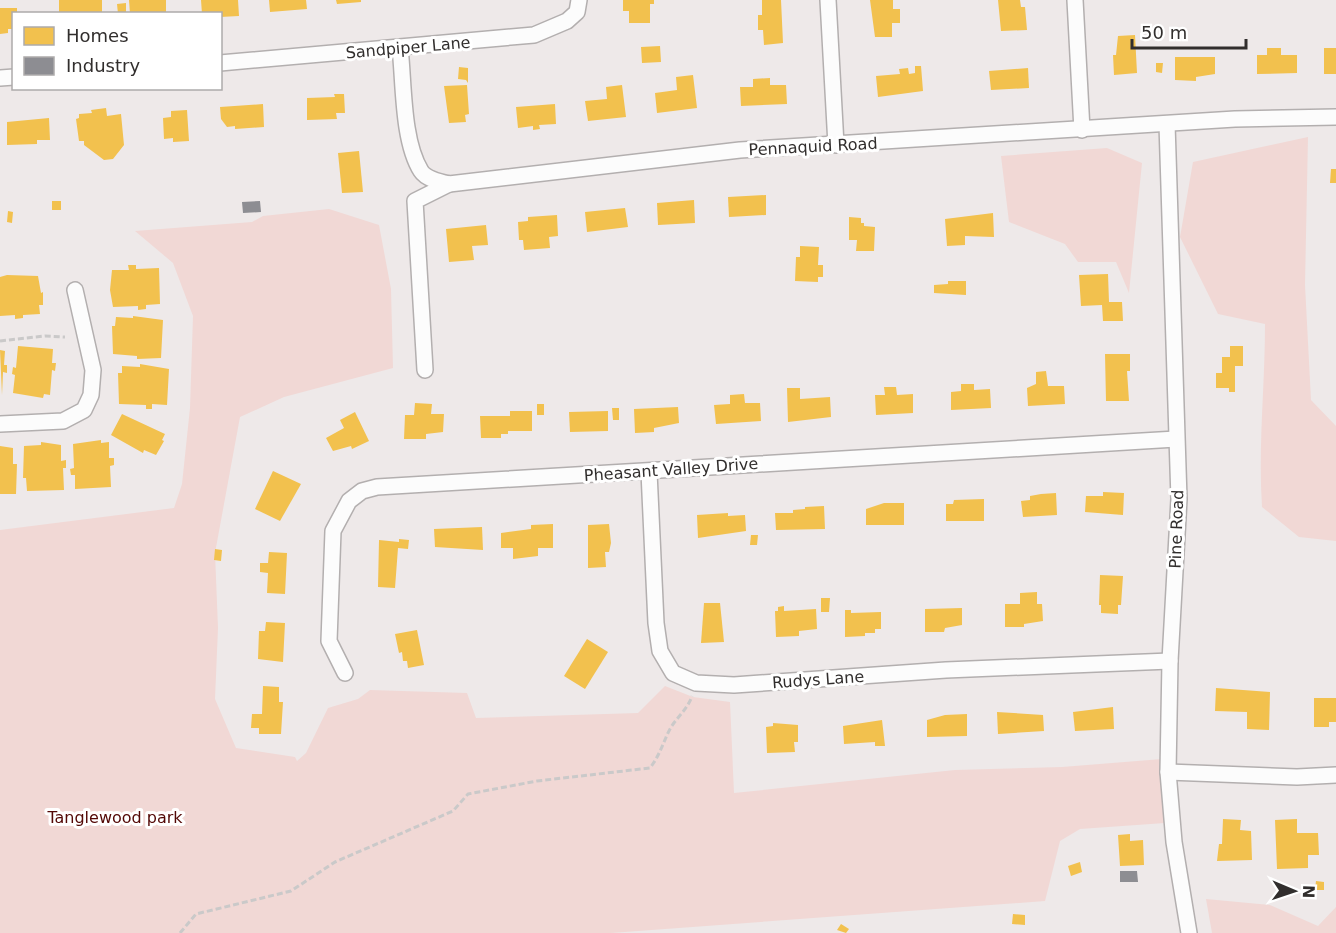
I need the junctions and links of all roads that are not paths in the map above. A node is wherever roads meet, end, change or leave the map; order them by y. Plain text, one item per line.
1 (579, 0) edge
2 (828, 0) edge
3 (1075, 0) edge
4 (400, 48) junction
5 (222, 63) edge
6 (1336, 117) edge
7 (1167, 124) junction
8 (1082, 129) junction
9 (836, 145) junction
10 (449, 184) junction
11 (75, 290) dead end
12 (425, 370) dead end
13 (0, 424) edge
14 (1176, 439) junction
15 (650, 472) junction
16 (1170, 661) junction
17 (345, 673) dead end
18 (1168, 772) junction
19 (1336, 775) edge
20 (1189, 933) edge

1 - 4 street, Sandpiper Lane
2 - 9 street
3 - 8 street
4 - 5 street, Sandpiper Lane
4 - 10 street, Pennaquid Road
6 - 7 street, Pennaquid Road
7 - 8 street, Pennaquid Road
7 - 14 street, Pine Road
8 - 9 street, Pennaquid Road
9 - 10 street, Pennaquid Road
10 - 12 street
11 - 13 street
14 - 15 street, Pheasant Valley Drive
14 - 16 street, Pine Road
15 - 16 street, Rudys Lane
15 - 17 street, Pheasant Valley Drive
16 - 18 street, Pine Road
18 - 19 street
18 - 20 street, Pine Road

